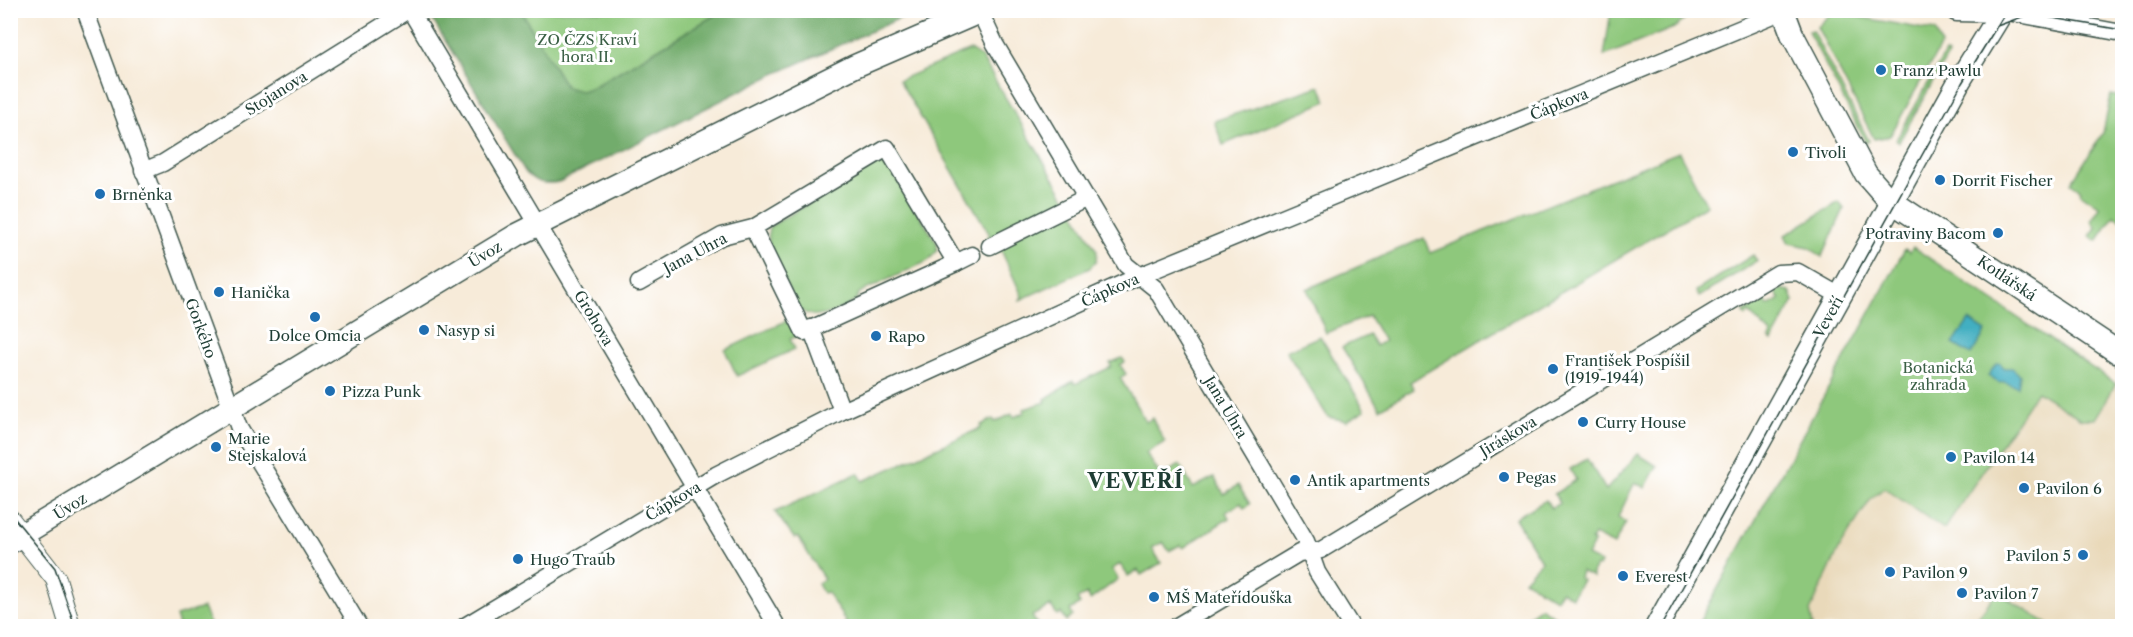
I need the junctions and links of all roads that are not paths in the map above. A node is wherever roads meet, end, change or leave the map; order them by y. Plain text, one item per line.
1 (85, 10) edge
2 (409, 10) edge
3 (1957, 10) edge
4 (982, 11) edge
5 (1783, 11) edge
6 (2002, 11) edge
7 (2122, 33) edge
8 (143, 171) junction
9 (1087, 198) junction
10 (1892, 202) junction
11 (538, 224) junction
12 (753, 228) junction
13 (990, 246) dead end
14 (972, 255) dead end
15 (956, 262) junction
16 (1139, 276) junction
17 (639, 283) dead end
18 (1840, 296) junction
19 (812, 328) junction
20 (2122, 355) edge
21 (230, 408) junction
22 (842, 411) junction
23 (694, 488) junction
24 (15, 532) edge
25 (1310, 551) junction
26 (70, 627) edge
27 (358, 627) edge
28 (465, 627) edge
29 (777, 627) edge
30 (1177, 627) edge
31 (1351, 627) edge
32 (1657, 627) edge

1 - 8 street, Gorkého
2 - 8 street, Stojanova
2 - 11 street, Grohova
3 - 6 main road
4 - 9 street, Jana Uhra
4 - 11 main road, Úvoz
5 - 10 main road, Kotlářská
5 - 16 street, Čápkova
6 - 7 street
6 - 10 main road, Veveří
8 - 21 street, Gorkého
9 - 13 street
9 - 16 street, Jana Uhra
10 - 18 main road, Veveří
10 - 20 main road, Kotlářská
11 - 21 main road, Úvoz
11 - 23 street, Grohova
12 - 15 street, Jana Uhra
12 - 17 street, Jana Uhra
12 - 19 street
14 - 15 street
15 - 19 street
16 - 22 street, Čápkova
16 - 25 street, Jana Uhra
18 - 25 street, Jiráskova
18 - 32 main road, Veveří
19 - 22 street
21 - 24 main road, Úvoz
21 - 27 street, Gorkého
22 - 23 street, Čápkova
23 - 28 street, Čápkova
23 - 29 street, Grohova
24 - 26 street
25 - 30 street, Jiráskova
25 - 31 street, Jana Uhra

